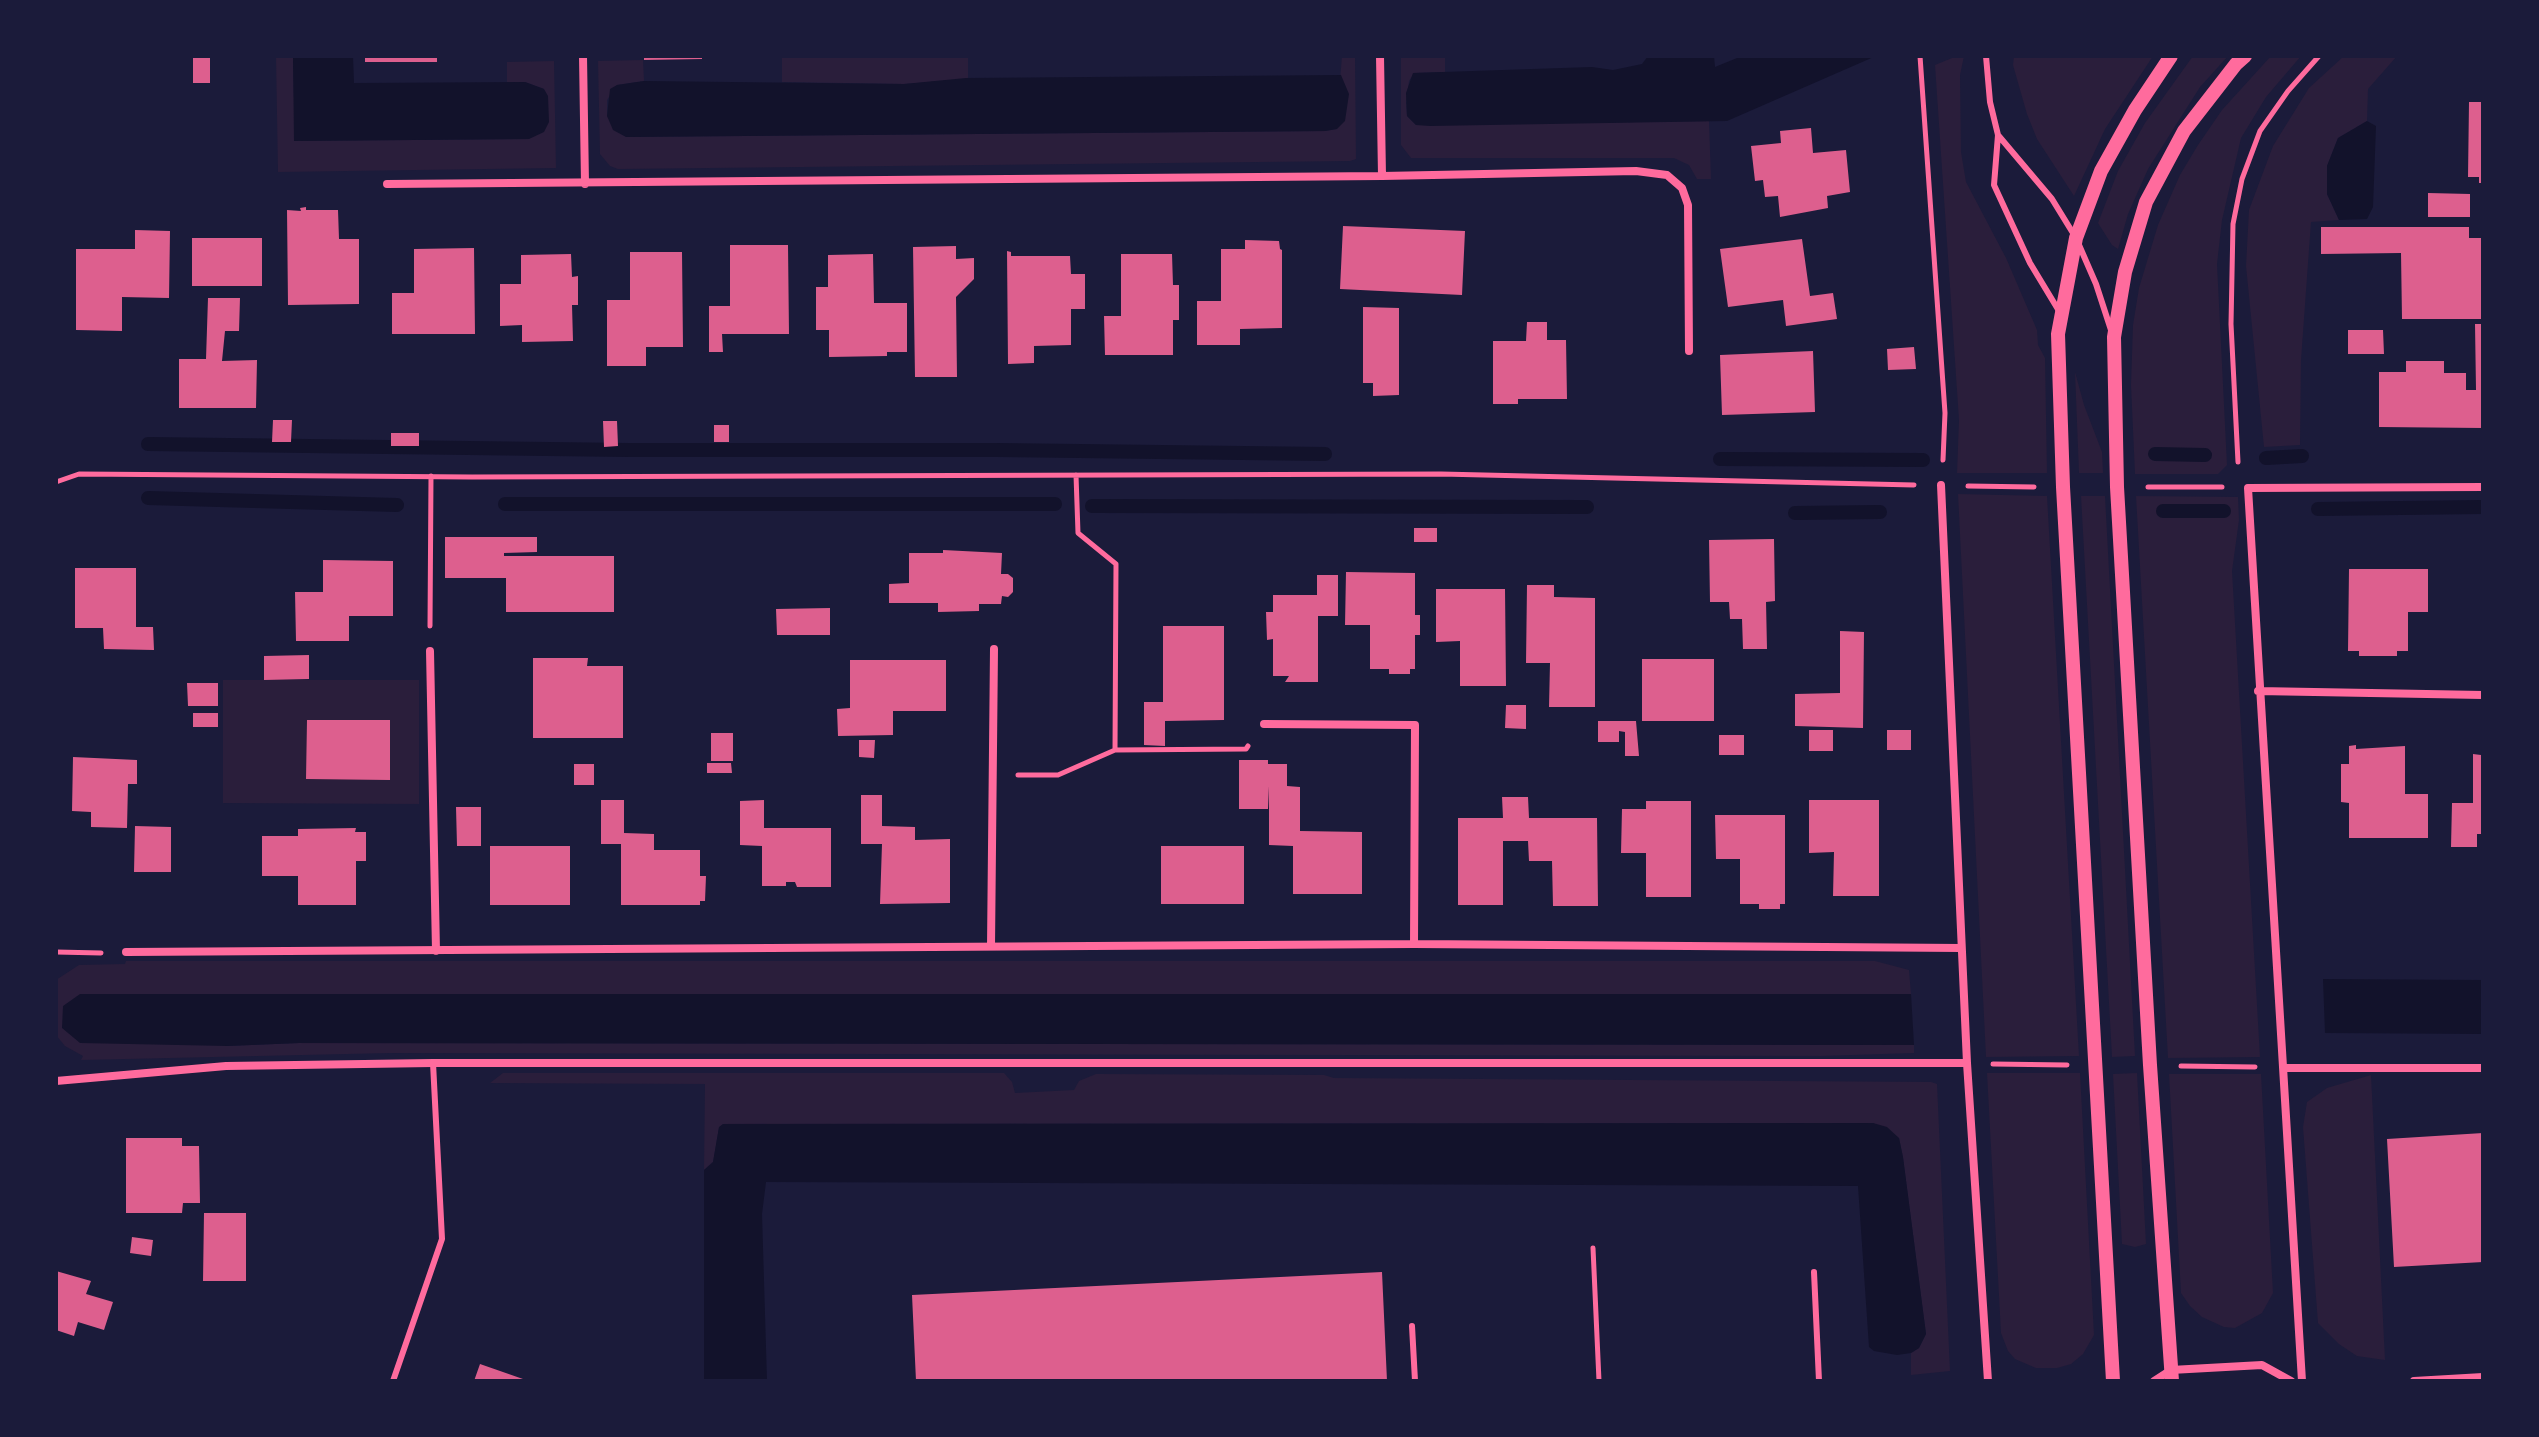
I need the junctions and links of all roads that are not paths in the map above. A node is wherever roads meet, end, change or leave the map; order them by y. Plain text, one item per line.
1 (583, 56) edge
2 (1380, 56) edge
3 (1986, 56) edge
4 (2171, 56) edge
5 (2245, 56) edge
6 (1998, 135) junction
7 (1382, 176) junction
8 (387, 184) dead end
9 (585, 184) junction
10 (2076, 238) junction
11 (2061, 313) junction
12 (2114, 337) junction
13 (1689, 351) dead end
14 (1941, 485) road end
15 (2483, 487) edge
16 (994, 649) dead end
17 (430, 651) road end
18 (2258, 691) junction
19 (2483, 695) edge
20 (1264, 724) road end
21 (1414, 944) junction
22 (991, 946) junction
23 (1961, 948) junction
24 (436, 951) junction
25 (126, 952) road end
26 (433, 1063) junction
27 (1967, 1063) junction
28 (2284, 1068) junction
29 (2483, 1068) edge
30 (56, 1081) edge
31 (1814, 1272) dead end
32 (1412, 1326) dead end
33 (2172, 1375) edge
34 (2483, 1377) edge
35 (393, 1381) edge
36 (1415, 1381) edge
37 (1819, 1381) edge
38 (1988, 1381) edge
39 (2113, 1381) edge
40 (2154, 1381) edge
41 (2291, 1381) edge
42 (2302, 1381) edge
43 (2414, 1381) edge

1 - 9 street
2 - 7 street
3 - 6 lane
4 - 10 street
5 - 12 street
6 - 10 lane
6 - 11 lane
7 - 9 street
7 - 13 street
8 - 9 street
10 - 11 street
10 - 12 lane
11 - 39 street
12 - 33 street
14 - 23 street
15 - 18 street
16 - 22 street
17 - 24 street
18 - 19 street
18 - 28 street
20 - 21 street
21 - 22 street
21 - 23 street
22 - 24 street
23 - 27 street
24 - 25 street
26 - 27 street
26 - 30 street
26 - 35 lane
27 - 38 street
28 - 29 street
28 - 42 street
31 - 37 lane
32 - 36 lane
33 - 40 street
33 - 41 street
34 - 43 street

